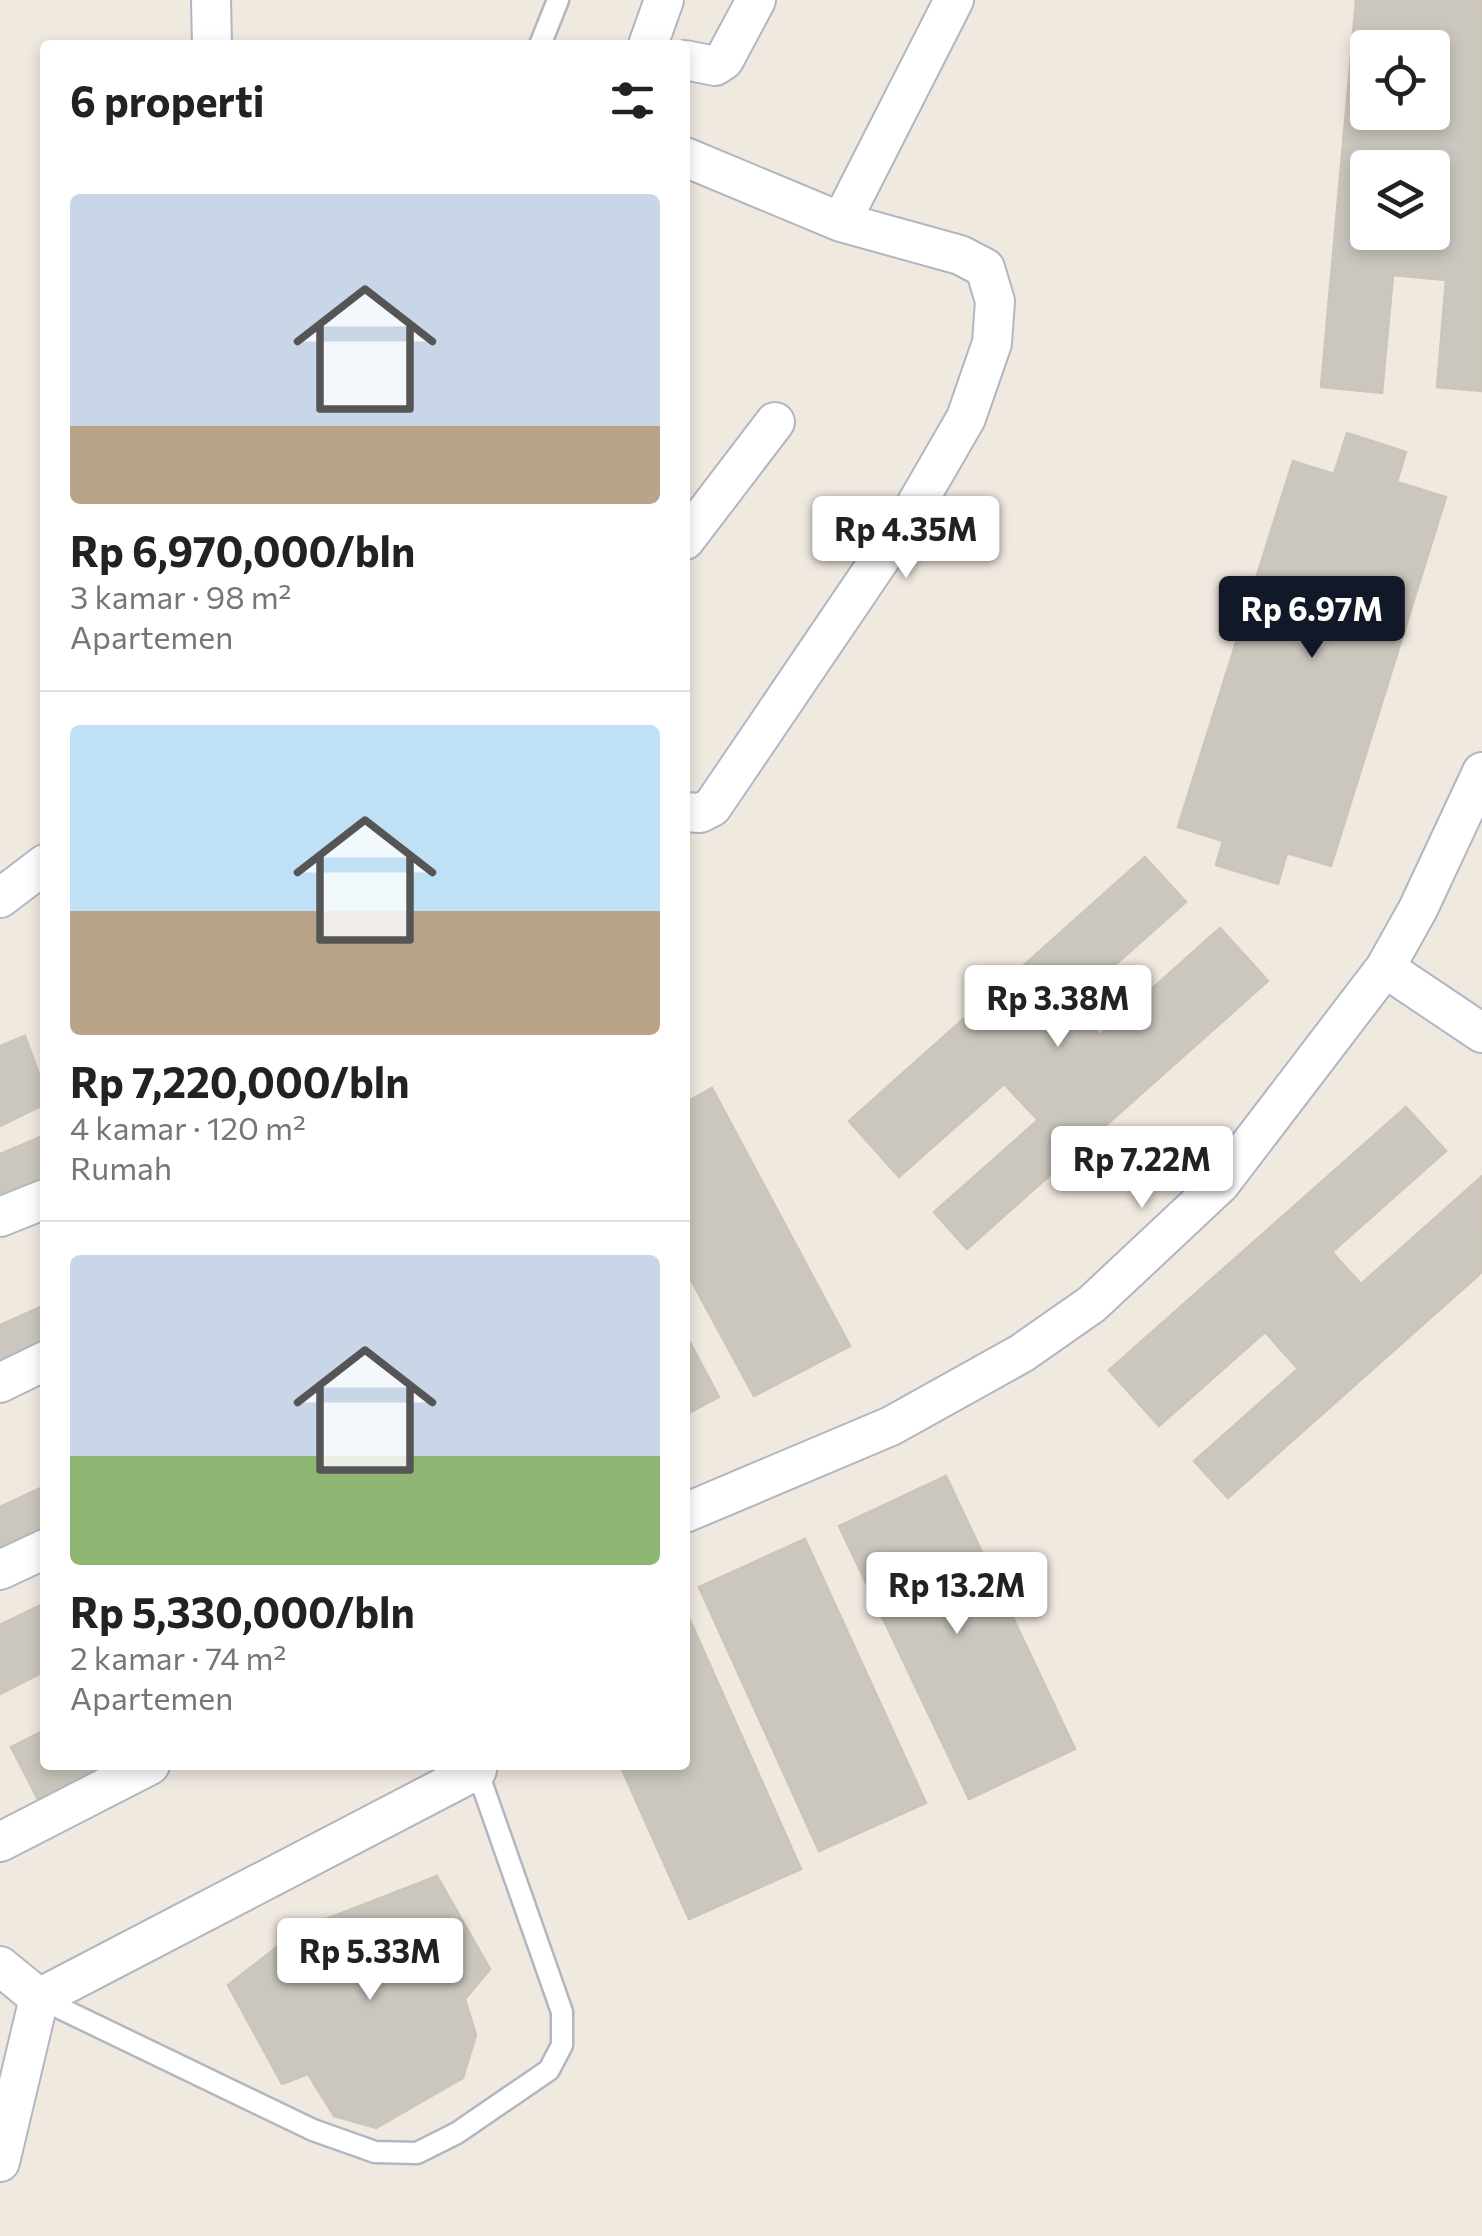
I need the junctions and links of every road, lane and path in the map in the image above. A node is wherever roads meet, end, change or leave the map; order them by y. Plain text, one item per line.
1 (212, 0) edge
2 (558, 0) edge
3 (664, 0) edge
4 (756, 0) edge
5 (954, 0) edge
6 (212, 40) edge
7 (542, 40) edge
8 (650, 40) edge
9 (690, 61) edge
10 (690, 160) edge
11 (841, 222) junction
12 (776, 422) dead end
13 (690, 534) edge
14 (1482, 772) edge
15 (690, 812) edge
16 (40, 877) edge
17 (0, 898) edge
18 (1385, 968) junction
19 (1482, 1033) edge
20 (40, 1201) edge
21 (0, 1218) edge
22 (40, 1363) edge
23 (0, 1383) edge
24 (690, 1511) edge
25 (40, 1551) edge
26 (0, 1570) edge
27 (140, 1770) edge
28 (472, 1770) edge
29 (477, 1770) edge
30 (0, 1842) edge
31 (0, 1966) edge
32 (39, 1998) junction
33 (0, 2162) edge

1 - 6 street
2 - 7 lane
3 - 8 street
4 - 9 street
5 - 11 street
10 - 11 street
11 - 15 street
12 - 13 street
14 - 18 street
16 - 17 street
18 - 19 street
18 - 24 street
20 - 21 street
22 - 23 street
25 - 26 street
27 - 30 street
28 - 32 street
29 - 32 lane
31 - 32 street
32 - 33 street

